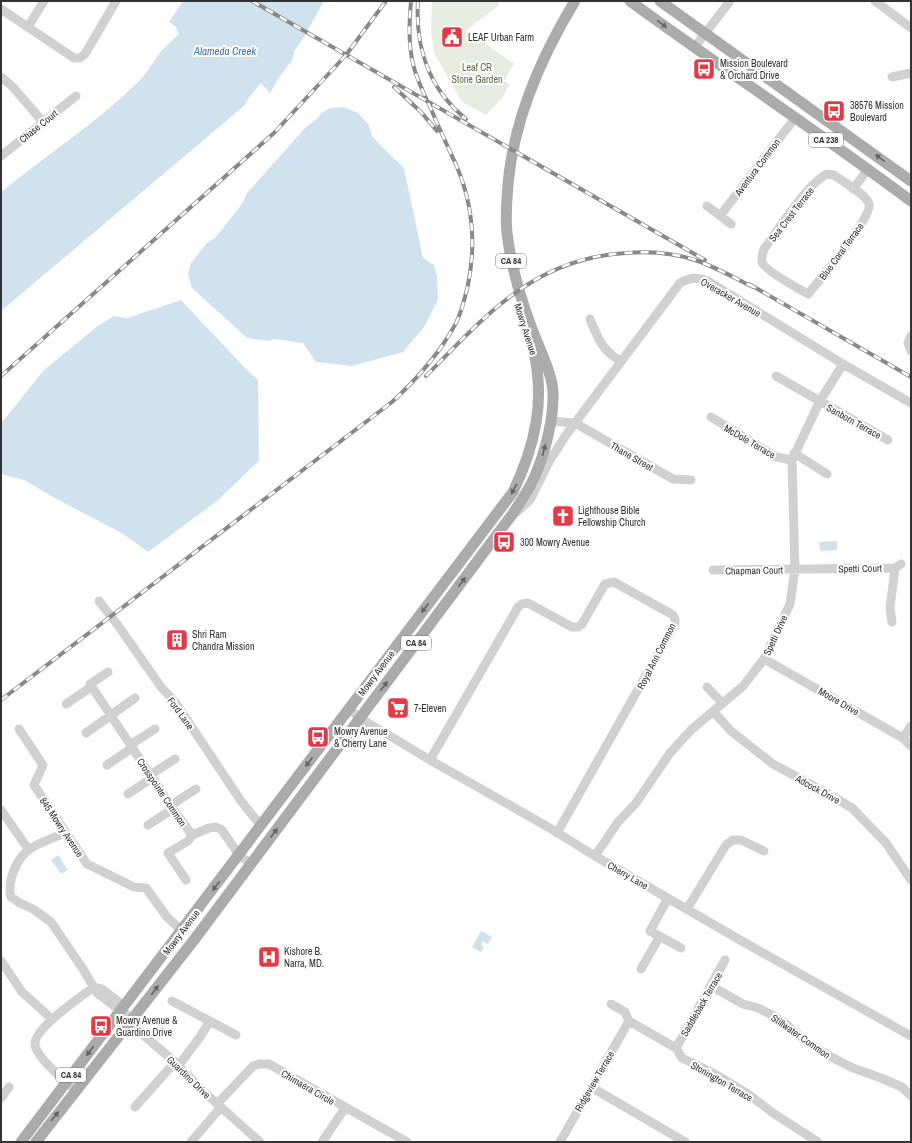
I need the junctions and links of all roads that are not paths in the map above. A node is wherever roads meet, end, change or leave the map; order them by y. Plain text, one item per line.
1 (44, 1) edge
2 (116, 1) edge
3 (575, 1) edge
4 (630, 1) edge
5 (660, 1) edge
6 (730, 1) edge
7 (875, 1) edge
8 (1, 9) edge
9 (28, 27) junction
10 (911, 28) edge
11 (704, 34) junction
12 (694, 48) junction
13 (911, 73) edge
14 (1, 77) edge
15 (892, 77) dead end
16 (76, 96) dead end
17 (528, 97) junction
18 (795, 118) junction
19 (43, 122) junction
20 (1, 156) edge
21 (868, 169) junction
22 (911, 181) edge
23 (853, 189) junction
24 (911, 202) edge
25 (707, 206) dead end
26 (720, 216) junction
27 (731, 224) dead end
28 (808, 294) joint
29 (590, 319) dead end
30 (535, 355) junction
31 (620, 361) junction
32 (843, 364) junction
33 (776, 376) dead end
34 (820, 401) junction
35 (911, 403) edge
36 (711, 417) dead end
37 (550, 421) junction
38 (575, 423) junction
39 (888, 440) dead end
40 (530, 452) junction
41 (793, 456) junction
42 (827, 474) dead end
43 (691, 480) dead end
44 (511, 516) junction
45 (490, 521) junction
46 (500, 530) junction
47 (795, 569) junction
48 (713, 570) dead end
49 (99, 601) dead end
50 (892, 622) dead end
51 (764, 659) junction
52 (108, 672) dead end
53 (90, 686) junction
54 (707, 687) dead end
55 (135, 698) dead end
56 (66, 704) dead end
57 (722, 704) junction
58 (349, 709) junction
59 (713, 711) junction
60 (110, 716) junction
61 (360, 718) junction
62 (911, 726) edge
63 (19, 729) dead end
64 (155, 729) dead end
65 (86, 734) dead end
66 (903, 738) junction
67 (911, 746) edge
68 (131, 747) junction
69 (175, 759) dead end
70 (430, 760) junction
71 (107, 765) dead end
72 (151, 777) junction
73 (196, 789) dead end
74 (128, 794) dead end
75 (172, 807) junction
76 (1, 810) edge
77 (148, 825) dead end
78 (261, 826) junction
79 (65, 833) junction
80 (557, 833) junction
81 (192, 835) junction
82 (29, 850) junction
83 (764, 851) dead end
84 (239, 855) junction
85 (595, 856) junction
86 (251, 864) junction
87 (186, 880) dead end
88 (911, 880) edge
89 (668, 898) junction
90 (687, 909) junction
91 (182, 930) junction
92 (660, 936) junction
93 (681, 948) dead end
94 (726, 960) dead end
95 (1, 961) edge
96 (641, 969) dead end
97 (711, 986) junction
98 (94, 987) junction
99 (172, 1001) dead end
100 (612, 1004) dead end
101 (122, 1009) junction
102 (52, 1019) junction
103 (131, 1021) junction
104 (210, 1021) junction
105 (629, 1021) junction
106 (910, 1032) edge
107 (236, 1035) dead end
108 (676, 1048) junction
109 (177, 1063) junction
110 (66, 1082) junction
111 (10, 1087) dead end
112 (591, 1087) junction
113 (76, 1090) junction
114 (911, 1096) edge
115 (1, 1098) edge
116 (219, 1106) junction
117 (135, 1107) dead end
118 (346, 1108) junction
119 (402, 1141) edge
120 (21, 1142) edge
121 (36, 1142) edge
122 (191, 1142) edge
123 (260, 1142) edge
124 (322, 1142) edge
125 (560, 1142) edge
126 (685, 1142) edge
127 (818, 1142) edge

1 - 9 street
2 - 9 street
3 - 17 main road, Mowry Avenue / CA 84
4 -> 12 main road, CA 238
5 - 11 main road, CA 238
6 - 11 street
7 - 10 street
8 - 9 street
11 - 12 street
22 -> 11 main road, CA 238
12 - 18 main road, CA 238
13 - 15 street
14 - 19 street
16 - 19 street, Chase Court
17 - 30 main road, Mowry Avenue / CA 84
17 - 37 main road, Mowry Avenue / CA 84
18 - 21 main road, CA 238
18 - 26 street, Aventura Common
19 - 20 street, Chase Court
21 - 23 street
21 - 24 main road, CA 238
23 - 28 street, Blue Coral Terrace
23 - 28 street, Sea Crest Terrace
25 - 26 street
26 - 27 street
29 - 31 street
30 - 37 main road
30 - 40 main road, Mowry Avenue / CA 84
31 - 32 street, Overacker Avenue
31 - 38 street, Overacker Avenue
32 - 34 street, Spetti Drive
32 - 35 street, Overacker Avenue
33 - 34 street, Sanborn Terrace
34 - 39 street, Sanborn Terrace
34 - 41 street, Spetti Drive
36 - 41 street, McDole Terrace
37 - 38 street
37 - 40 main road
44 -> 37 main road, Mowry Avenue / CA 84
38 - 43 street, Thane Street
38 - 44 street, Mowry Avenue
40 -> 45 main road, Mowry Avenue / CA 84
41 - 42 street, McDole Terrace
41 - 47 street, Spetti Drive
44 - 46 main road, Mowry Avenue / CA 84
45 - 46 main road
45 -> 58 main road, Mowry Avenue / CA 84
61 -> 46 main road, Mowry Avenue / CA 84
47 - 48 street, Chapman Court
47 - 50 street, Spetti Court
47 - 51 street, Spetti Drive
49 - 78 street, Ford Lane
51 - 57 street, Spetti Drive
51 - 66 street, Moore Drive
52 - 53 street
53 - 56 street
53 - 60 street, Crosspointe Common
54 - 57 street
55 - 60 street
57 - 59 street, Spetti Drive
58 - 61 street, Cherry Lane
58 -> 78 main road, Mowry Avenue / CA 84
59 - 85 street, Spetti Drive
59 - 88 street, Adcock Drive
60 - 65 street
60 - 68 street, Crosspointe Common
61 - 70 street, Cherry Lane
86 -> 61 main road, Mowry Avenue / CA 84
62 - 66 street
63 - 79 street, 845 Mowry Avenue
64 - 68 street
66 - 67 street, Moore Drive
68 - 71 street
68 - 72 street, Crosspointe Common
69 - 72 street
70 - 80 street, Cherry Lane
70 - 80 street, Royal Ann Common
72 - 74 street
72 - 75 street, Crosspointe Common
73 - 75 street
75 - 77 street
75 - 81 street, Crosspointe Common
76 - 82 street
78 - 84 main road, Mowry Avenue / CA 84
79 - 82 street
79 - 91 street, 845 Mowry Avenue
80 - 85 street, Cherry Lane
81 - 84 street, Crosspointe Common
81 - 87 street
82 - 98 street
83 - 90 street
84 - 86 street, Crosspointe Common
84 -> 91 main road, Mowry Avenue / CA 84
85 - 89 street, Cherry Lane
103 -> 86 main road, Mowry Avenue / CA 84
89 - 90 street, Cherry Lane
89 - 92 street
90 - 106 street, Cherry Lane
91 - 101 main road, Mowry Avenue / CA 84
92 - 93 street
92 - 96 street
94 - 97 street, Saddleback Terrace
95 - 102 street
97 - 108 street, Saddleback Terrace
97 - 114 street, Stillwater Common
98 - 101 street
98 - 102 street
99 - 104 street
100 - 105 street, Stonington Terrace
101 - 103 street, Guardino Drive
101 -> 110 main road, Mowry Avenue / CA 84
102 - 110 street
103 - 109 street, Guardino Drive
103 - 113 main road, Mowry Avenue / CA 84
104 - 107 street
104 - 109 street
105 - 108 street, Stonington Terrace
105 - 112 street, Ridgeview Terrace
108 - 127 street, Stonington Terrace
109 - 116 street, Guardino Drive
109 - 117 street
110 - 113 street
110 - 120 main road, Mowry Avenue / CA 84
111 - 115 street
112 - 125 street, Ridgeview Terrace
112 - 126 street
121 -> 113 main road, Mowry Avenue / CA 84
116 - 118 street, Chimaera Circle
116 - 122 street, Chimaera Circle
116 - 123 street, Guardino Drive
118 - 119 street, Chimaera Circle
118 - 124 street

